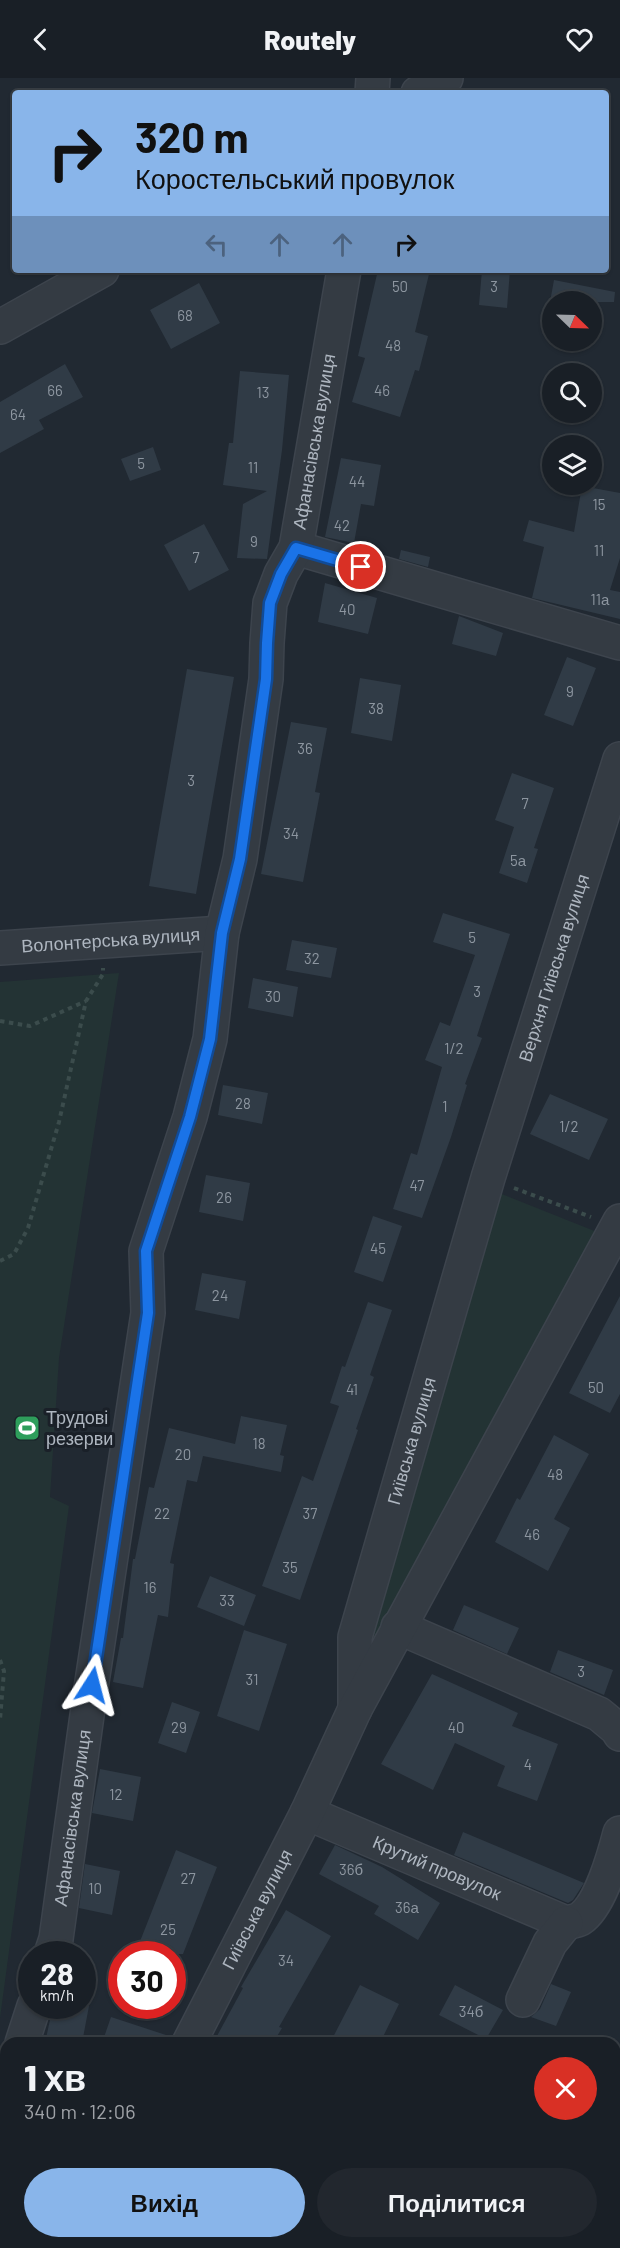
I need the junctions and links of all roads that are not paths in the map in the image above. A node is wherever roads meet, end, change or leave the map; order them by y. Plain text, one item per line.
1 (446, 78) edge
2 (424, 90) edge
3 (97, 273) edge
4 (343, 273) edge
5 (0, 327) edge
6 (296, 548) junction
7 (620, 644) edge
8 (620, 759) edge
9 (222, 933) junction
10 (0, 948) edge
11 (488, 1178) joint
12 (618, 1224) edge
13 (398, 1626) junction
14 (355, 1709) junction
15 (620, 1734) edge
16 (307, 1813) junction
17 (620, 1833) edge
18 (566, 1923) junction
19 (55, 1941) edge
20 (523, 2000) dead end
21 (30, 2019) edge
22 (24, 2037) edge
23 (192, 2037) edge

1 - 2 street
3 - 5 street
4 - 6 street, Афанасівська вулиця
6 - 7 street
6 - 9 street, Афанасівська вулиця
8 - 11 street, Верхня Гиївська вулиця
9 - 10 street, Волонтерська вулиця
9 - 19 street, Афанасівська вулиця
11 - 14 street, Гиївська вулиця
12 - 13 street, Гиївська вулиця
13 - 14 street, Гиївська вулиця
13 - 15 street
14 - 16 street, Гиївська вулиця
16 - 18 street, Крутий провулок
16 - 23 street, Гиївська вулиця
17 - 18 street
18 - 20 street
21 - 22 street

